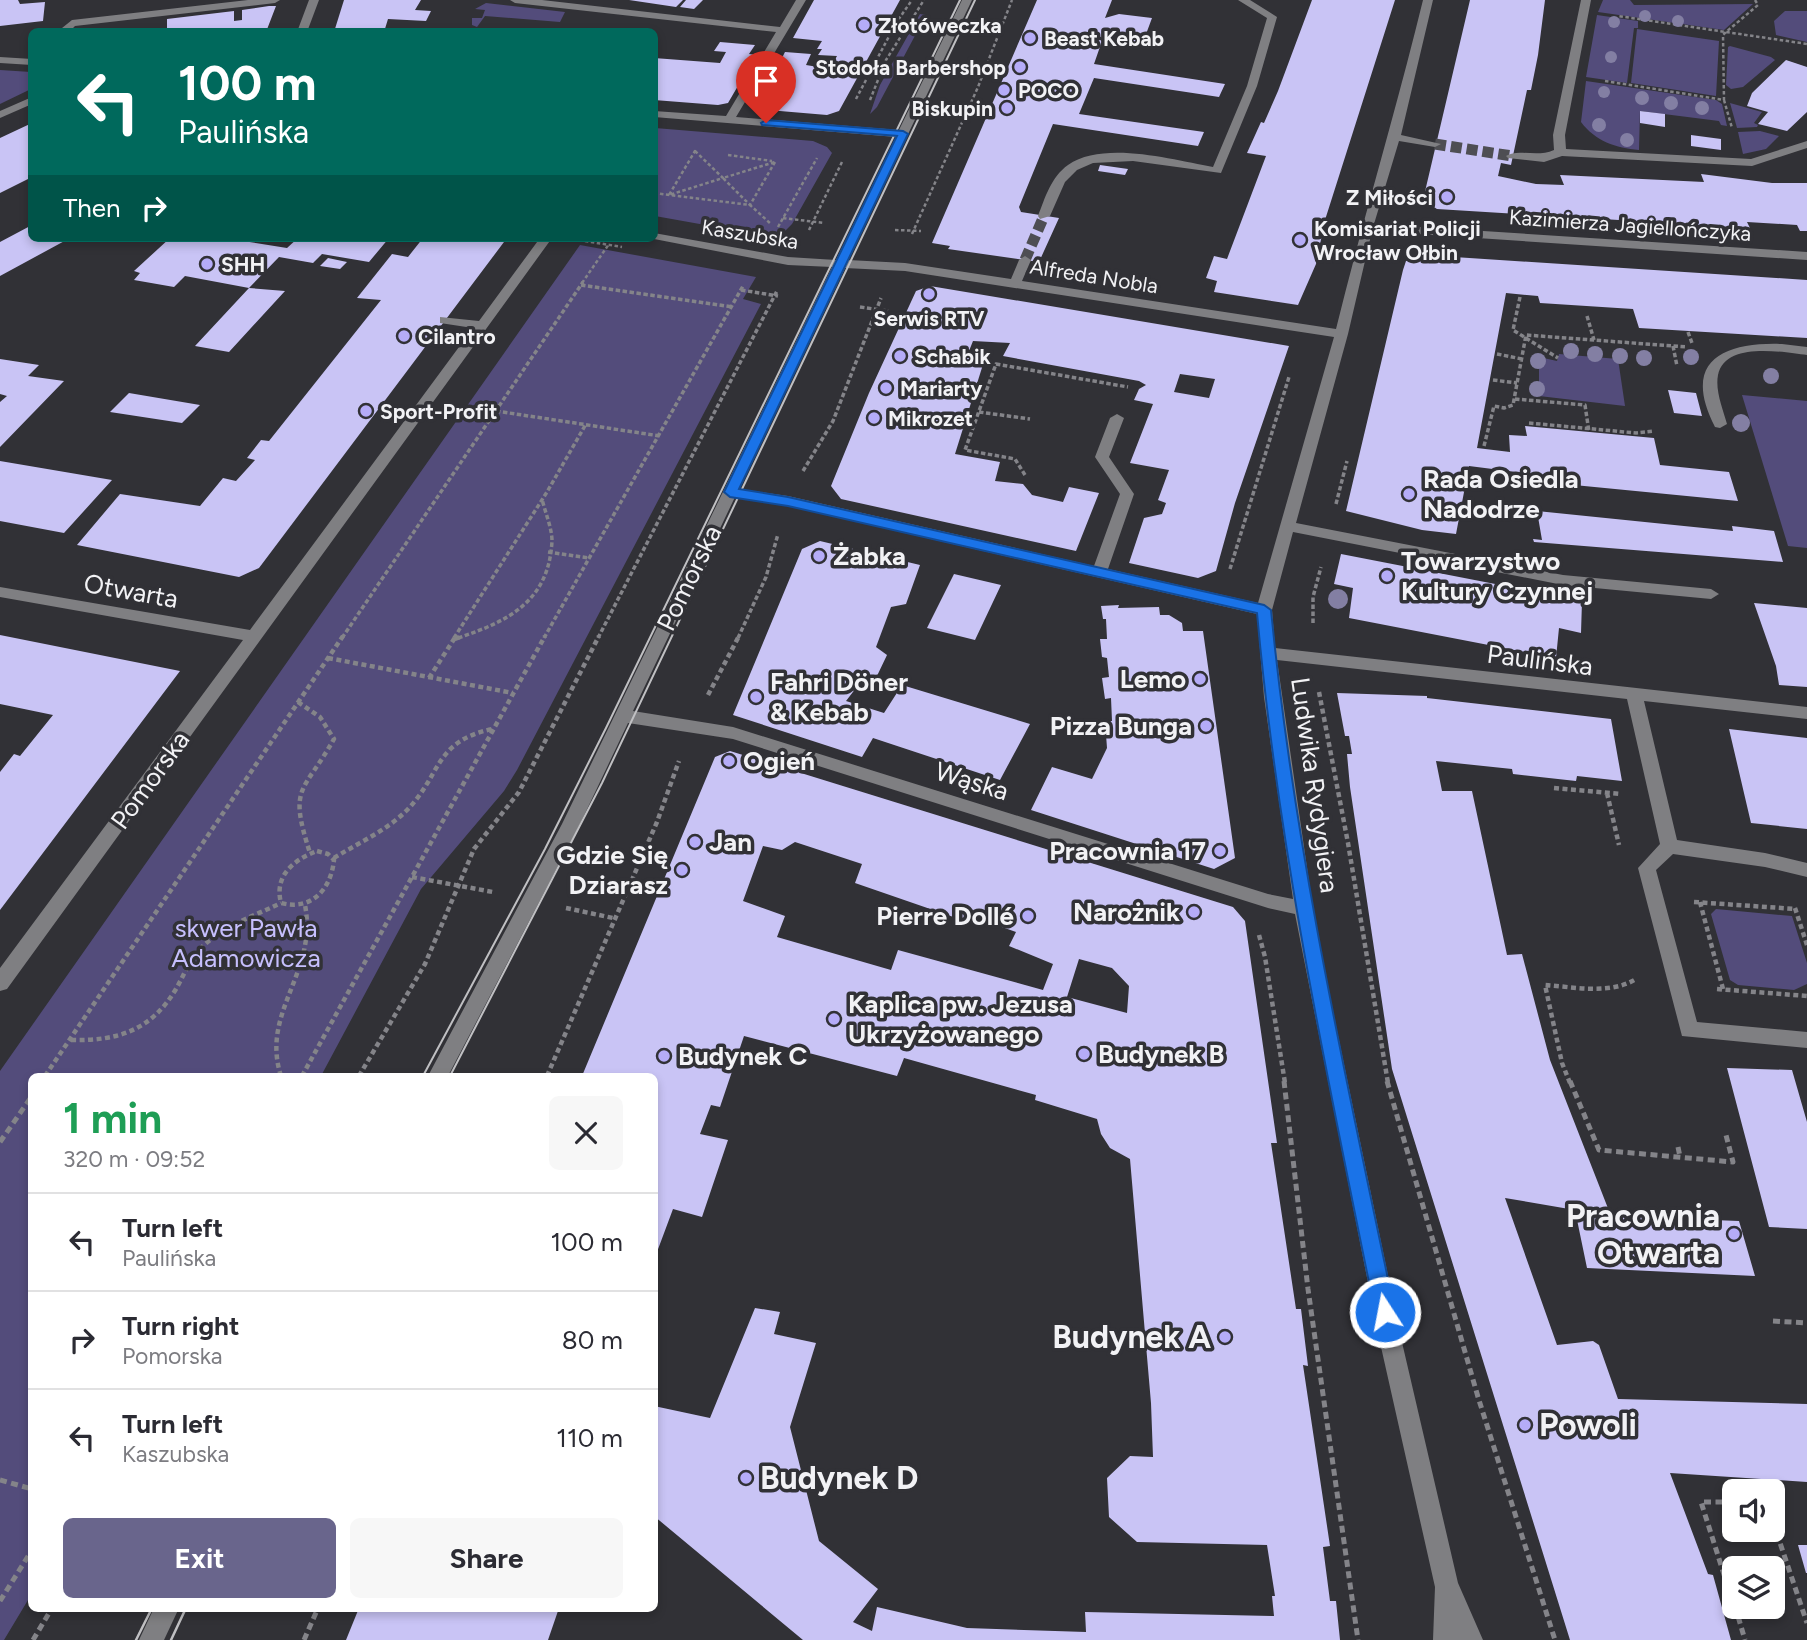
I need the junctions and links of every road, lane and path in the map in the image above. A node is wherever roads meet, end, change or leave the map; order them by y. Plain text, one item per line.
1 (275, 0) edge
2 (314, 0) edge
3 (515, 0) edge
4 (801, 0) edge
5 (912, 0) edge
6 (924, 0) edge
7 (967, 0) edge
8 (1012, 0) edge
9 (1243, 0) edge
10 (1428, 0) edge
11 (1755, 0) edge
12 (1584, 5) edge
13 (66, 28) edge
14 (304, 28) edge
15 (782, 30) junction
16 (1726, 32) junction
17 (1807, 44) edge
18 (0, 60) edge
19 (28, 61) edge
20 (1570, 76) junction
21 (856, 99) dead end
22 (28, 102) edge
23 (866, 108) dead end
24 (658, 114) edge
25 (0, 115) edge
26 (729, 120) junction
27 (903, 134) junction
28 (1394, 137) junction
29 (1435, 144) tunnel mouth
30 (1807, 144) edge
31 (821, 151) dead end
32 (847, 152) dead end
33 (1560, 152) junction
34 (1513, 156) tunnel mouth
35 (723, 178) junction
36 (658, 194) edge
37 (669, 195) junction
38 (750, 205) junction
39 (1044, 215) tunnel mouth
40 (1367, 227) junction
41 (658, 238) edge
42 (543, 242) edge
43 (596, 242) edge
44 (1807, 256) edge
45 (761, 257) junction
46 (1025, 260) tunnel mouth
47 (788, 261) junction
48 (839, 265) junction
49 (890, 267) junction
50 (1015, 284) junction
51 (581, 285) junction
52 (1520, 297) dead end
53 (733, 307) junction
54 (1587, 316) dead end
55 (445, 320) dead end
56 (482, 325) junction
57 (1341, 334) junction
58 (1526, 334) junction
59 (1594, 340) junction
60 (1807, 351) edge
61 (1497, 354) dead end
62 (1729, 354) junction
63 (1558, 358) dead end
64 (1522, 359) junction
65 (1292, 369) dead end
66 (1493, 380) dead end
67 (1517, 383) junction
68 (1514, 399) junction
69 (496, 411) junction
70 (979, 412) junction
71 (1117, 418) joint
72 (1030, 419) dead end
73 (1530, 423) dead end
74 (586, 424) junction
75 (1720, 424) dead end
76 (1589, 430) junction
77 (1654, 431) dead end
78 (660, 436) junction
79 (1484, 446) dead end
80 (1347, 458) dead end
81 (1025, 475) dead end
82 (730, 492) junction
83 (542, 499) junction
84 (788, 501) junction
85 (1286, 526) junction
86 (1328, 534) junction
87 (548, 552) junction
88 (589, 558) junction
89 (1099, 574) junction
90 (1224, 577) dead end
91 (0, 592) edge
92 (1711, 594) dead end
93 (1264, 610) junction
94 (1316, 634) dead end
95 (254, 636) junction
96 (454, 639) junction
97 (1267, 653) junction
98 (328, 658) junction
99 (1315, 659) junction
100 (429, 678) junction
101 (513, 693) junction
102 (1635, 696) junction
103 (298, 702) junction
104 (1807, 713) edge
105 (623, 716) junction
106 (691, 727) junction
107 (493, 729) junction
108 (1554, 788) dead end
109 (1607, 793) junction
110 (1656, 796) junction
111 (1669, 846) junction
112 (310, 853) junction
113 (1620, 856) dead end
114 (334, 858) junction
115 (1807, 870) edge
116 (1253, 896) junction
117 (281, 904) junction
118 (305, 905) junction
119 (1303, 908) junction
120 (1796, 909) dead end
121 (0, 983) edge
122 (1678, 985) junction
123 (1723, 989) junction
124 (1807, 996) edge
125 (70, 1040) junction
126 (1807, 1040) edge
127 (47, 1073) edge
128 (280, 1073) edge
129 (304, 1073) edge
130 (361, 1073) edge
131 (440, 1073) edge
132 (548, 1073) edge
133 (28, 1102) edge
134 (1726, 1135) dead end
135 (0, 1142) edge
136 (1678, 1147) dead end
137 (1680, 1157) junction
138 (1773, 1321) dead end
139 (1807, 1322) edge
140 (0, 1480) edge
141 (28, 1488) edge
142 (1722, 1502) edge
143 (1780, 1542) edge
144 (28, 1556) edge
145 (1722, 1568) edge
146 (1446, 1585) junction
147 (0, 1601) edge
148 (50, 1612) edge
149 (165, 1612) edge
150 (316, 1612) edge
151 (1738, 1619) edge
152 (1807, 1623) edge
153 (33, 1640) edge
154 (151, 1640) edge
155 (304, 1640) edge
156 (1358, 1640) edge
157 (1445, 1640) edge
158 (1471, 1640) edge
159 (1555, 1640) edge
160 (1745, 1640) edge

1 - 13 street
2 - 14 street
3 - 15 street
4 - 15 street
5 - 21 path
6 - 23 path
7 - 27 street, Pomorska
8 - 49 path
9 - 39 street
10 - 28 street, Ludwika Rydygiera
11 - 16 path
12 - 16 path
12 - 20 street
15 - 26 street
16 - 17 path
16 - 20 path
18 - 19 street
20 - 33 street
22 - 25 street
24 - 26 street
26 - 27 street
27 - 48 street, Pomorska
28 - 29 street
28 - 40 street, Ludwika Rydygiera
30 - 33 street
31 - 38 path
32 - 47 path
33 - 34 street
35 - 37 path
35 - 37 path
35 - 38 path
35 - 38 path
36 - 37 path
37 - 38 path
40 - 44 street, Kazimierza Jagiellończyka
40 - 57 street, Ludwika Rydygiera
41 - 45 street, Kaszubska
42 - 56 street, Pomorska
43 - 51 path
45 - 47 street, Kaszubska
45 - 53 path
46 - 50 street
47 - 48 street, Kaszubska
47 - 130 path
48 - 49 street, Alfreda Nobla
48 - 82 street, Pomorska
49 - 50 street, Alfreda Nobla
49 - 84 path
50 - 57 street, Alfreda Nobla
51 - 53 path
51 - 69 path
52 - 58 path
53 - 78 path
54 - 59 path
55 - 56 street
56 - 95 street, Pomorska
57 - 85 street, Ludwika Rydygiera
58 - 59 path
58 - 63 path
58 - 64 path
59 - 62 path
60 - 62 street
61 - 64 path
62 - 75 street
64 - 67 path
65 - 90 path
66 - 67 path
67 - 68 path
68 - 76 path
68 - 79 path
69 - 74 path
69 - 98 path
70 - 71 path
70 - 72 path
70 - 81 path
71 - 89 street
73 - 76 path
74 - 78 path
74 - 83 path
76 - 77 path
78 - 88 path
80 - 86 path
82 - 84 street
82 - 105 street, Pomorska
83 - 87 path
83 - 96 path
84 - 89 street
84 - 106 path
85 - 86 street
85 - 93 street, Ludwika Rydygiera
86 - 92 street
86 - 94 path
87 - 88 path
87 - 96 path
88 - 101 path
89 - 93 street
91 - 95 street, Otwarta
93 - 97 street, Ludwika Rydygiera
95 - 121 street, Pomorska
96 - 100 path
97 - 99 street, Paulińska
97 - 119 street, Ludwika Rydygiera
98 - 100 path
98 - 103 path
99 - 102 street, Paulińska
99 - 159 path
100 - 101 path
101 - 107 path
102 - 104 street, Paulińska
102 - 110 street
103 - 112 path
103 - 125 path
105 - 106 street, Wąska
105 - 131 street, Pomorska
106 - 116 street, Wąska
106 - 132 path
107 - 114 path
107 - 129 path
108 - 109 path
109 - 110 path
109 - 113 path
110 - 111 street
111 - 115 street
111 - 122 street
112 - 114 path
112 - 117 path
114 - 118 path
116 - 119 street, Wąska
116 - 156 path
117 - 118 path
117 - 125 path
118 - 128 path
119 - 146 street, Ludwika Rydygiera
120 - 123 path
122 - 123 path
122 - 126 street
122 - 137 path
123 - 124 path
125 - 127 path
133 - 135 path
134 - 137 path
136 - 137 path
138 - 139 path
140 - 141 path
142 - 145 path
143 - 152 path
144 - 147 path
146 - 157 street, Ludwika Rydygiera
146 - 158 street, Ludwika Rydygiera
148 - 153 path
149 - 154 street
150 - 155 path
151 - 160 path

